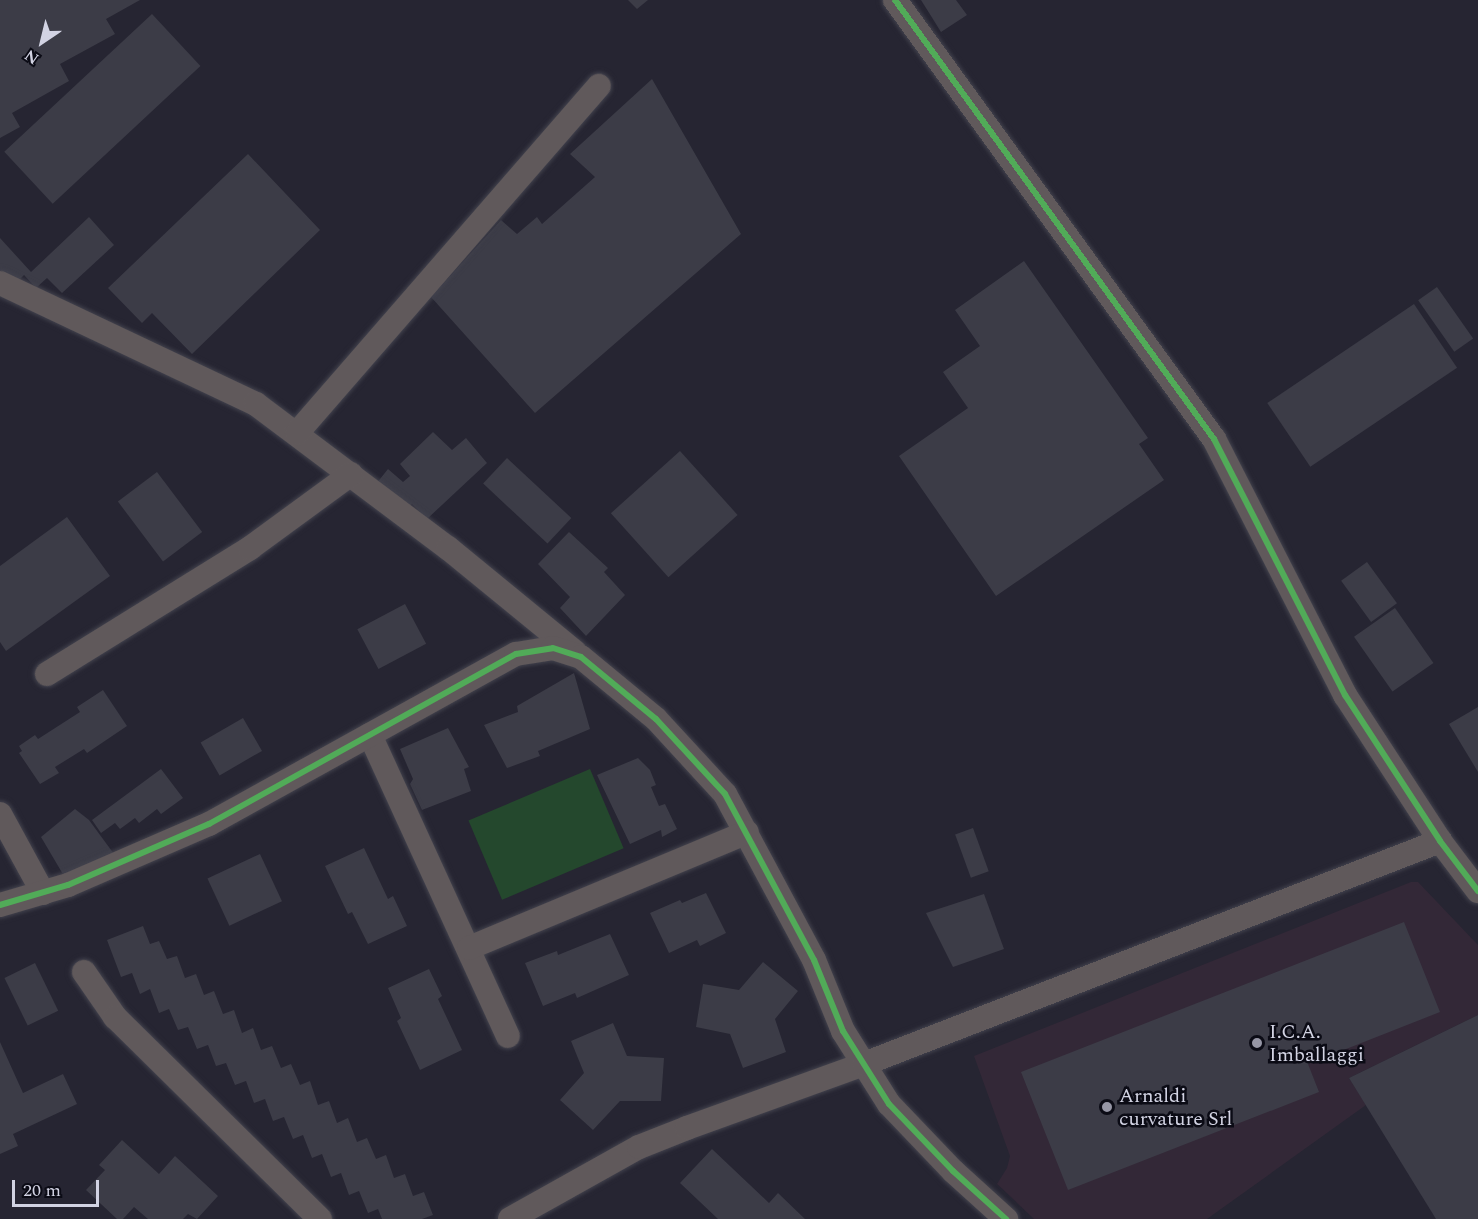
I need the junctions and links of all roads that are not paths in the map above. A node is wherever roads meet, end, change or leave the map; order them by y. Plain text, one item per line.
1 (895, 0) edge
2 (598, 86) dead end
3 (0, 283) edge
4 (297, 433) junction
5 (351, 474) junction
6 (581, 657) junction
7 (47, 674) dead end
8 (370, 735) junction
9 (0, 814) edge
10 (747, 832) junction
11 (1440, 841) junction
12 (1478, 891) edge
13 (43, 893) junction
14 (0, 905) edge
15 (470, 948) junction
16 (84, 972) dead end
17 (508, 1036) dead end
18 (864, 1064) junction
19 (320, 1219) edge
20 (510, 1219) edge
21 (1006, 1219) edge

1 - 11 street
2 - 4 street
3 - 4 street
4 - 5 street
5 - 6 street
5 - 7 street
6 - 8 street
6 - 10 street
8 - 13 street
8 - 15 street
9 - 13 street
10 - 15 street
10 - 18 street
11 - 12 street
11 - 18 street
13 - 14 street
15 - 17 street
16 - 19 street
18 - 20 street
18 - 21 street

